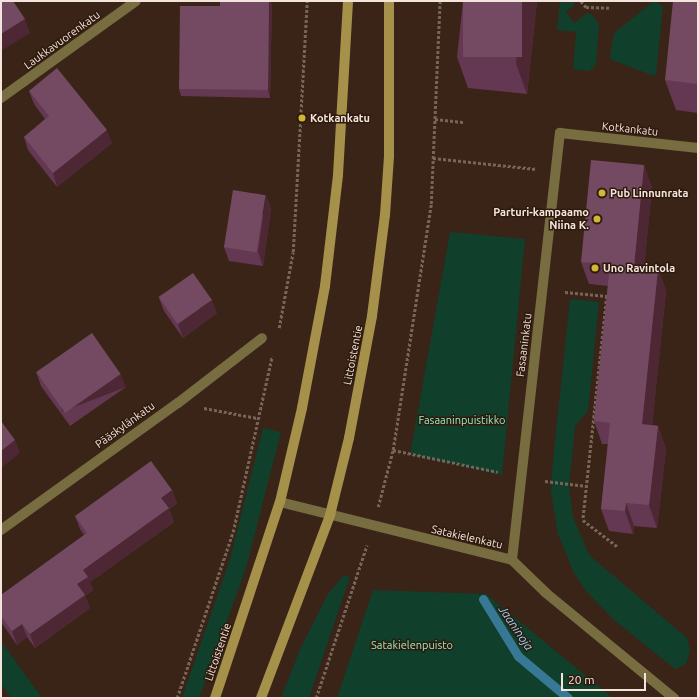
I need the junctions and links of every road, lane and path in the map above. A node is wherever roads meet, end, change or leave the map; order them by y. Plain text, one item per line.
1 (136, 1) edge
2 (348, 1) edge
3 (389, 1) edge
4 (440, 1) edge
5 (580, 1) edge
6 (609, 8) dead end
7 (1, 98) edge
8 (435, 119) junction
9 (465, 122) dead end
10 (560, 133) joint
11 (698, 148) edge
12 (433, 158) junction
13 (539, 169) dead end
14 (565, 292) dead end
15 (262, 338) dead end
16 (178, 403) junction
17 (257, 418) dead end
18 (393, 450) junction
19 (498, 472) dead end
20 (387, 474) dead end
21 (545, 481) dead end
22 (587, 486) junction
23 (280, 502) junction
24 (330, 515) junction
25 (1, 530) edge
26 (618, 547) dead end
27 (512, 560) junction
28 (361, 567) dead end
29 (215, 698) edge
30 (261, 698) edge
31 (316, 698) edge
32 (674, 698) edge

1 - 7 street, Laukkavuorenkatu
2 - 23 main road, Littoistentie
3 - 24 main road, Littoistentie
4 - 8 path
5 - 6 path
8 - 9 path
8 - 12 path
10 - 11 street, Kotkankatu
10 - 27 street, Fasaaninkatu
12 - 13 path
12 - 18 path
14 - 22 path
15 - 16 street, Pääskylänkatu
16 - 17 path
16 - 25 street, Pääskylänkatu
18 - 19 path
18 - 20 path
21 - 22 path
22 - 26 path
23 - 24 street, Satakielenkatu
23 - 29 main road, Littoistentie
24 - 27 street, Satakielenkatu
24 - 30 main road, Littoistentie
27 - 32 street, Satakielenkatu
28 - 31 path

